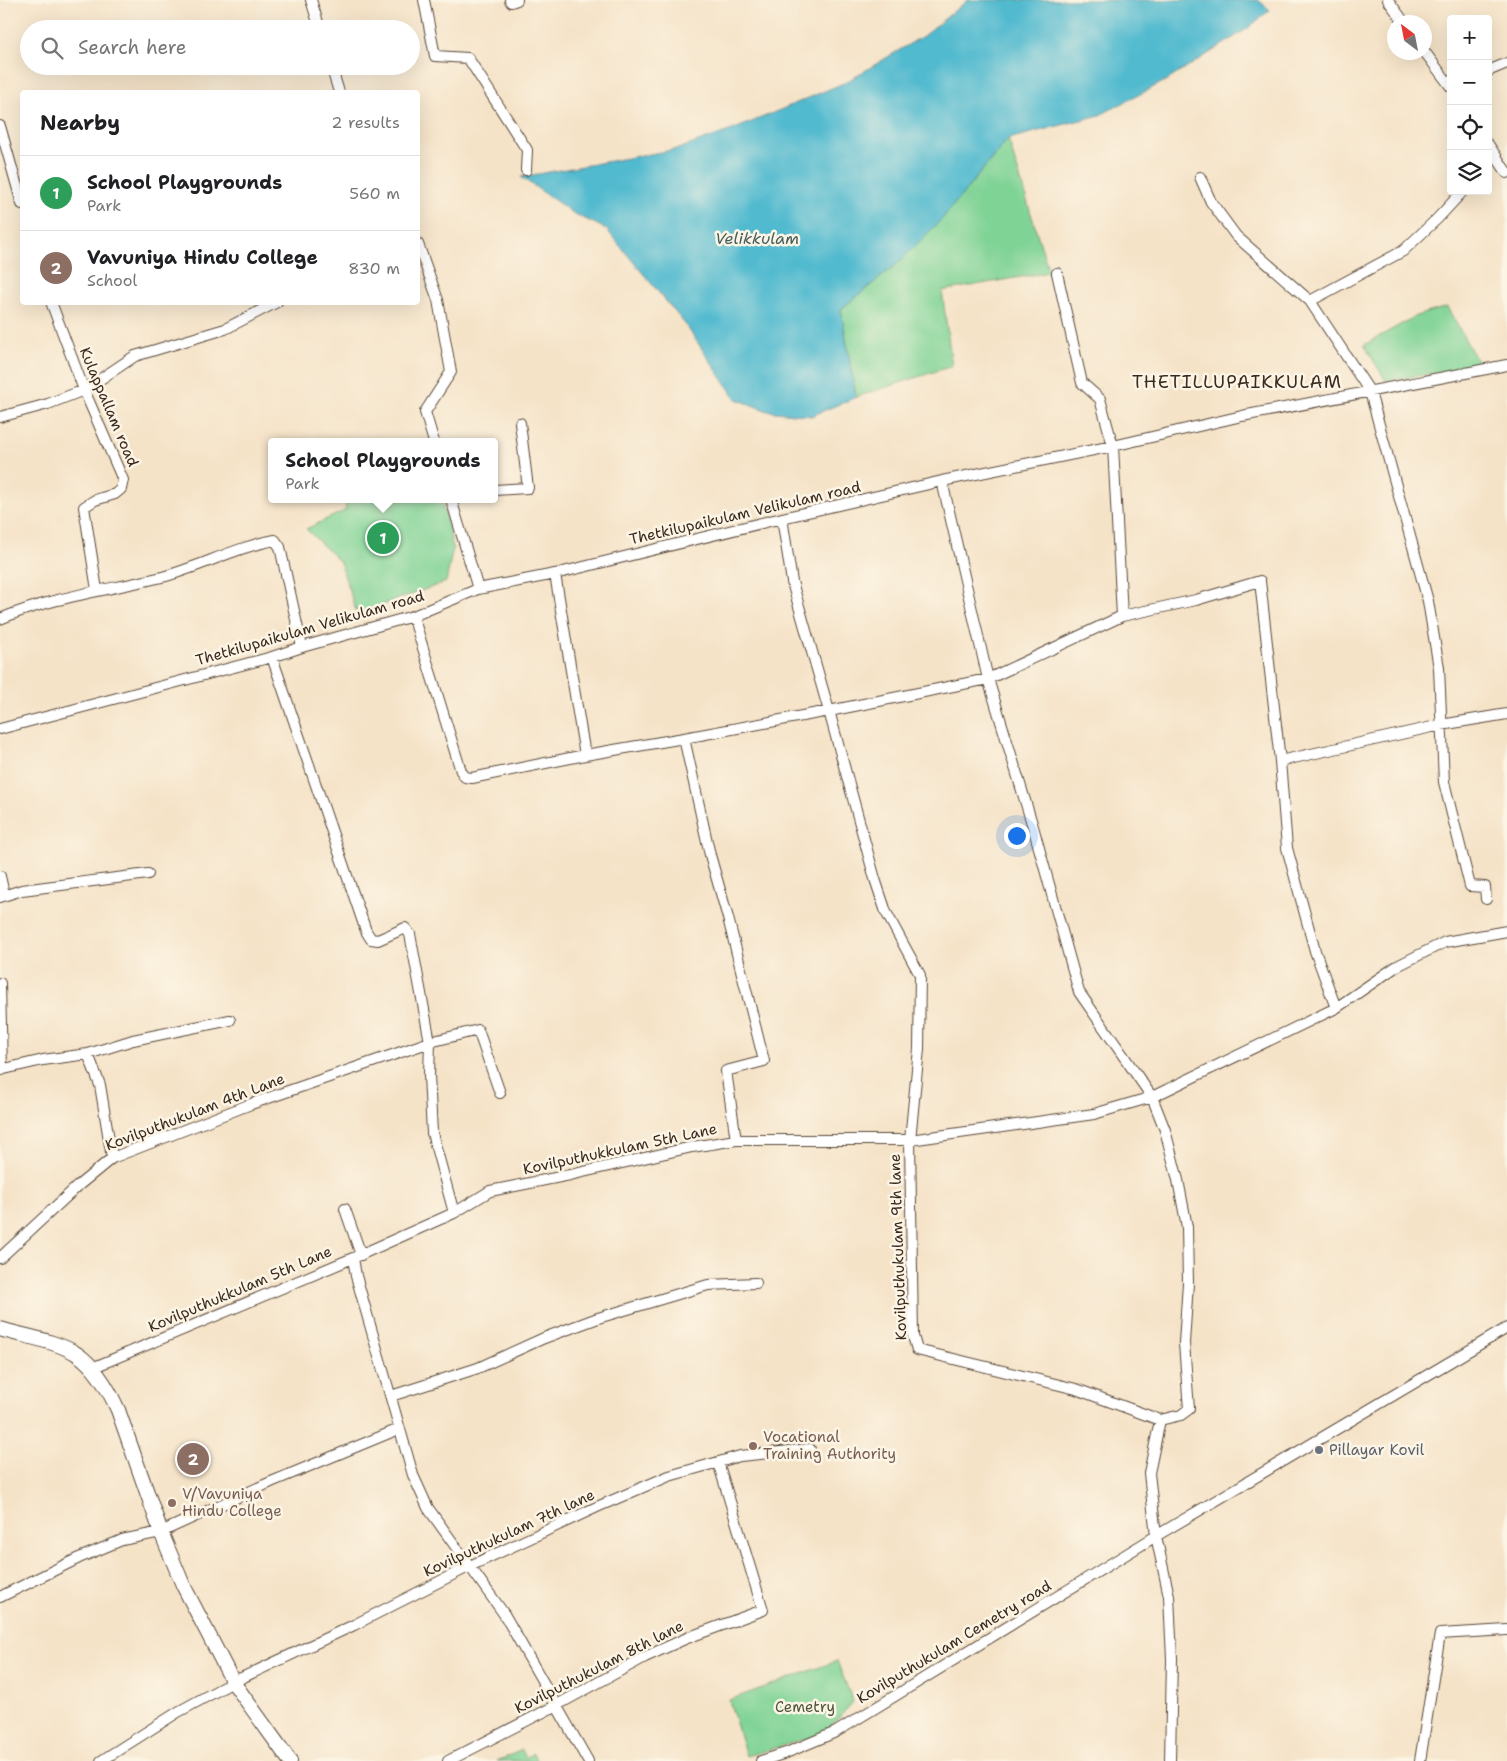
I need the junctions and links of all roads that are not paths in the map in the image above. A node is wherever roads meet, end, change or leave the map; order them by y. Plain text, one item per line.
1 (312, 0) edge
2 (424, 0) edge
3 (510, 0) edge
4 (517, 0) edge
5 (1388, 0) edge
6 (1399, 15) edge
7 (318, 20) edge
8 (1431, 60) edge
9 (1507, 63) edge
10 (1492, 69) edge
11 (334, 75) edge
12 (1447, 82) edge
13 (338, 90) edge
14 (0, 126) edge
15 (1492, 150) edge
16 (1496, 156) junction
17 (1492, 160) edge
18 (526, 170) dead end
19 (1507, 174) edge
20 (1200, 177) dead end
21 (1459, 195) edge
22 (20, 197) edge
23 (420, 250) edge
24 (1056, 273) dead end
25 (1310, 301) junction
26 (52, 305) edge
27 (271, 305) edge
28 (1507, 365) edge
29 (84, 390) junction
30 (1370, 392) junction
31 (0, 417) edge
32 (520, 423) dead end
33 (433, 438) edge
34 (1113, 446) junction
35 (942, 481) junction
36 (498, 490) edge
37 (452, 503) edge
38 (782, 518) junction
39 (555, 574) junction
40 (478, 589) junction
41 (97, 590) junction
42 (413, 616) junction
43 (1122, 616) junction
44 (0, 619) edge
45 (302, 647) junction
46 (272, 657) junction
47 (988, 679) junction
48 (829, 712) junction
49 (1507, 714) edge
50 (1441, 725) junction
51 (0, 729) edge
52 (684, 738) junction
53 (585, 755) junction
54 (1280, 761) junction
55 (148, 874) dead end
56 (0, 876) edge
57 (2, 896) edge
58 (1486, 899) dead end
59 (1507, 931) edge
60 (0, 983) edge
61 (1336, 1008) junction
62 (230, 1020) dead end
63 (430, 1042) junction
64 (88, 1054) junction
65 (1, 1070) edge
66 (500, 1093) dead end
67 (1152, 1097) junction
68 (736, 1140) junction
69 (910, 1140) junction
70 (112, 1158) junction
71 (345, 1209) dead end
72 (454, 1213) junction
73 (357, 1256) junction
74 (0, 1258) edge
75 (756, 1283) dead end
76 (1507, 1328) edge
77 (0, 1329) edge
78 (92, 1368) junction
79 (391, 1396) junction
80 (1160, 1420) junction
81 (399, 1429) junction
82 (810, 1449) dead end
83 (718, 1462) junction
84 (161, 1532) junction
85 (1156, 1536) junction
86 (470, 1566) junction
87 (0, 1597) edge
88 (1507, 1630) edge
89 (233, 1682) junction
90 (558, 1705) junction
91 (100, 1761) edge
92 (290, 1761) edge
93 (448, 1761) edge
94 (588, 1761) edge
95 (761, 1761) edge
96 (1170, 1761) edge
97 (1420, 1761) edge

1 - 7 street
2 - 18 street
3 - 4 street
5 - 6 street
8 - 12 street
9 - 10 street
11 - 13 street
14 - 22 street
15 - 16 street
16 - 17 street
16 - 19 street
20 - 25 street
21 - 25 street
23 - 33 street
24 - 34 street
25 - 30 street
26 - 29 street, Kulappallam road
27 - 29 street
28 - 30 street, Thetkilupaikulam Velikulam road
29 - 31 street
29 - 41 street, Kulappallam road
30 - 34 street, Thetkilupaikulam Velikulam road
30 - 50 street
32 - 36 street
34 - 35 street, Thetkilupaikulam Velikulam road
34 - 43 street
35 - 38 street, Thetkilupaikulam Velikulam road
35 - 47 street
37 - 40 street
38 - 39 street, Thetkilupaikulam Velikulam road
38 - 48 street
39 - 40 street, Thetkilupaikulam Velikulam road
39 - 53 street
40 - 42 street, Thetkilupaikulam Velikulam road
41 - 44 street
41 - 45 street
42 - 45 street, Thetkilupaikulam Velikulam road
42 - 53 street
43 - 47 street
43 - 54 street
45 - 46 street, Thetkilupaikulam Velikulam road
46 - 51 street, Thetkilupaikulam Velikulam road
46 - 63 street
47 - 48 street
47 - 67 street
48 - 52 street
48 - 69 street
49 - 50 street
50 - 54 street
50 - 58 street
52 - 53 street
52 - 68 street, Kovilputhukkulam 5th Lane
54 - 61 street
55 - 57 street
56 - 57 street
59 - 61 street
60 - 65 street
61 - 67 street
62 - 64 street
63 - 66 street, Kovilputhukulam 4th Lane
63 - 70 street, Kovilputhukulam 4th Lane
63 - 72 street
64 - 65 street
64 - 70 street
67 - 69 street
67 - 80 street
68 - 69 street, Kovilputhukulam 9th lane
68 - 72 street, Kovilputhukkulam 5th Lane
69 - 80 street, Kovilputhukulam 9th lane
70 - 74 street, Kovilputhukulam 4th Lane
71 - 73 street
72 - 73 street, Kovilputhukkulam 5th Lane
73 - 78 street, Kovilputhukkulam 5th Lane
73 - 79 street
75 - 79 street
76 - 85 street, Kovilputhukulam Cemetry road
77 - 78 street
78 - 84 street
79 - 81 street
80 - 85 street
81 - 84 street
81 - 86 street
82 - 83 street, Kovilputhukulam 7th lane
83 - 86 street, Kovilputhukulam 7th lane
83 - 90 street, Kovilputhukulam 8th lane
84 - 87 street
84 - 89 street
85 - 95 street, Kovilputhukulam Cemetry road
85 - 96 street
86 - 89 street, Kovilputhukulam 7th lane
86 - 90 street
88 - 97 street
89 - 91 street, Kovilputhukulam 7th lane
89 - 92 street
90 - 93 street, Kovilputhukulam 8th lane
90 - 94 street

